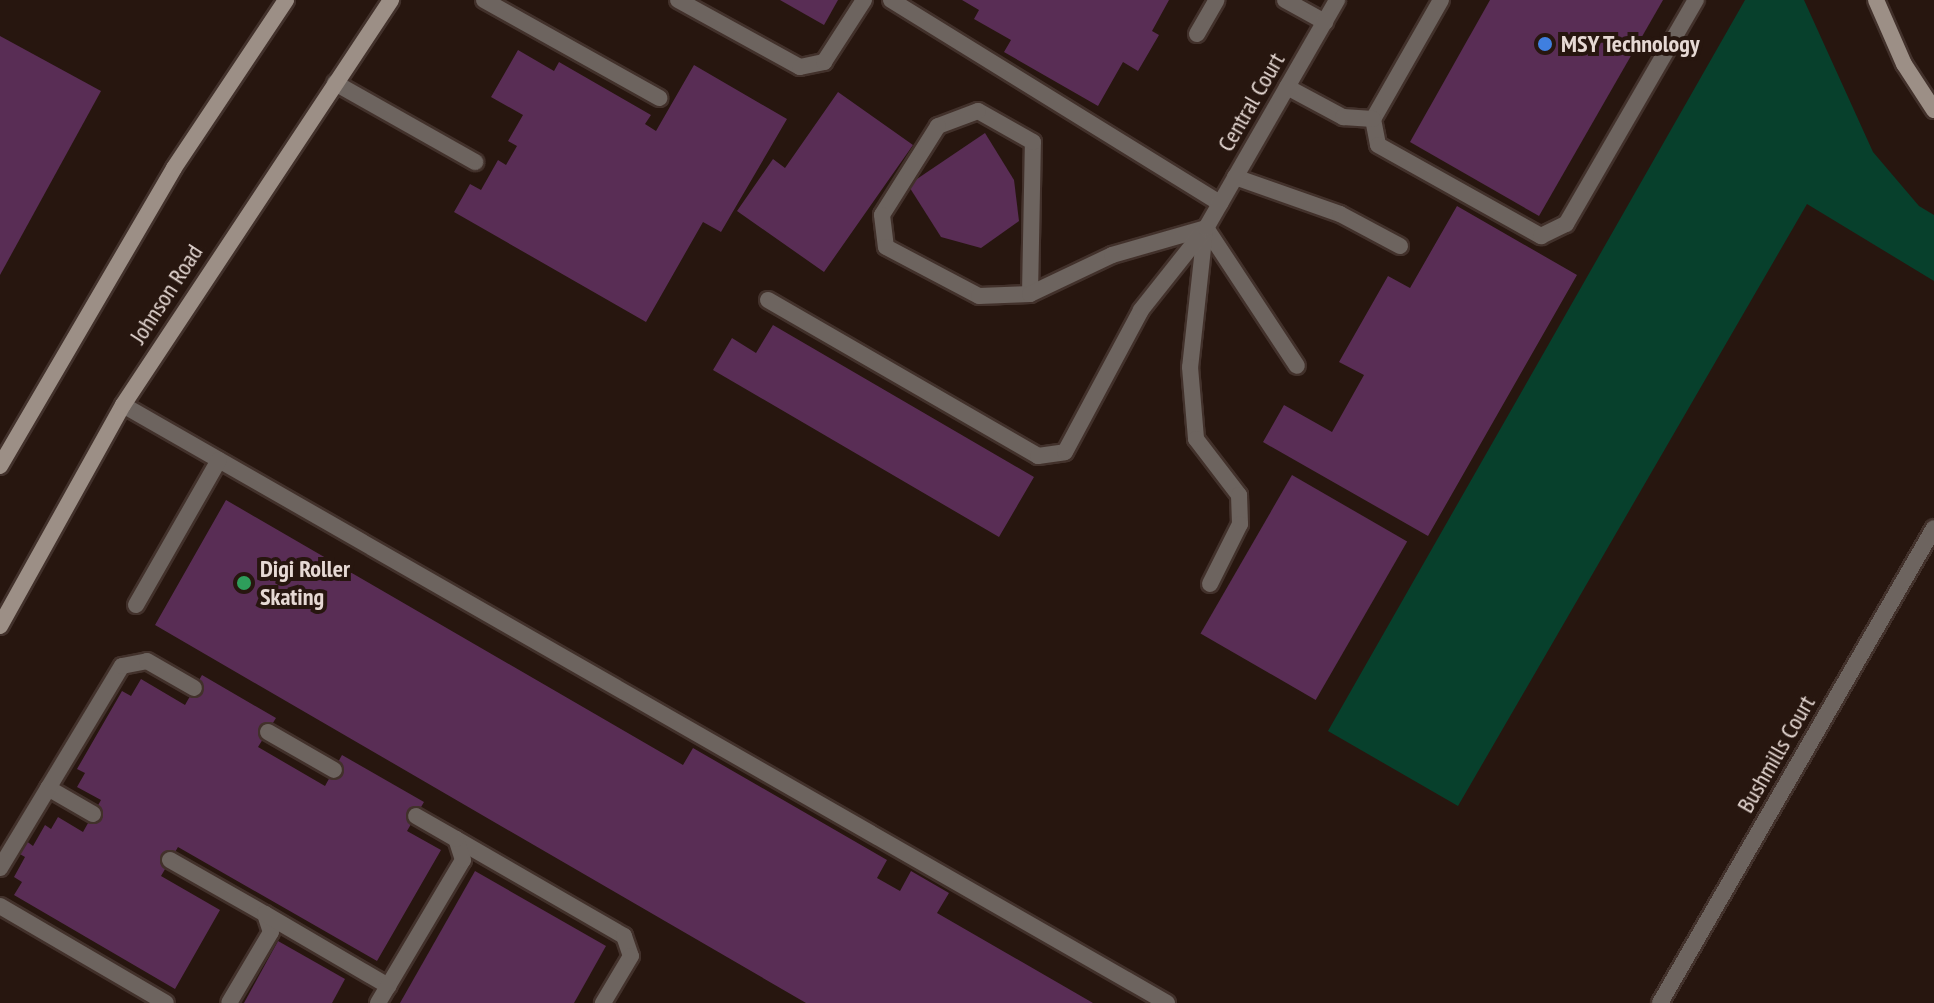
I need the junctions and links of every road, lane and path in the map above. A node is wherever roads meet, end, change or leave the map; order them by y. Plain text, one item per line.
1 (286, 0) edge
2 (391, 0) edge
3 (484, 0) edge
4 (678, 0) edge
5 (864, 0) edge
6 (891, 0) edge
7 (1217, 0) edge
8 (1285, 0) edge
9 (1337, 0) edge
10 (1441, 0) edge
11 (1696, 0) edge
12 (1876, 0) edge
13 (1325, 22) junction
14 (1197, 34) dead end
15 (335, 83) junction
16 (1287, 87) junction
17 (659, 98) dead end
18 (1934, 110) edge
19 (1373, 119) junction
20 (475, 162) dead end
21 (1235, 177) junction
22 (1220, 203) junction
23 (1206, 228) junction
24 (1400, 246) dead end
25 (1030, 294) junction
26 (768, 300) dead end
27 (1297, 366) dead end
28 (123, 405) junction
29 (219, 460) junction
30 (0, 466) edge
31 (1934, 528) edge
32 (1210, 584) dead end
33 (136, 605) dead end
34 (0, 626) edge
35 (194, 688) dead end
36 (268, 732) dead end
37 (334, 770) dead end
38 (48, 788) junction
39 (93, 814) dead end
40 (416, 816) dead end
41 (456, 839) junction
42 (170, 860) dead end
43 (0, 868) edge
44 (0, 906) edge
45 (265, 914) junction
46 (388, 986) junction
47 (166, 1003) edge
48 (229, 1003) edge
49 (378, 1003) edge
50 (603, 1003) edge
51 (1167, 1003) edge
52 (1660, 1003) edge

1 - 30 main road
2 - 15 main road, Johnson Road
3 - 17 street
4 - 5 street
6 - 22 street
7 - 14 street
8 - 13 street
9 - 13 street, Central Court
10 - 19 street
11 - 19 street
12 - 18 main road
13 - 16 street, Central Court
15 - 20 street
15 - 28 main road, Johnson Road
16 - 19 street
16 - 21 street, Central Court
21 - 22 street, Central Court
21 - 24 street
22 - 23 street, Central Court
23 - 25 street
23 - 26 street
23 - 27 street
23 - 32 street
25 - 25 street
28 - 29 street
28 - 34 main road, Johnson Road
29 - 33 street
29 - 51 street
31 - 52 street, Bushmills Court
35 - 38 street
36 - 37 street
38 - 39 street
38 - 43 street
40 - 41 street
41 - 46 street
41 - 50 street
42 - 45 street
44 - 47 street
45 - 46 street
45 - 48 street
46 - 49 street

